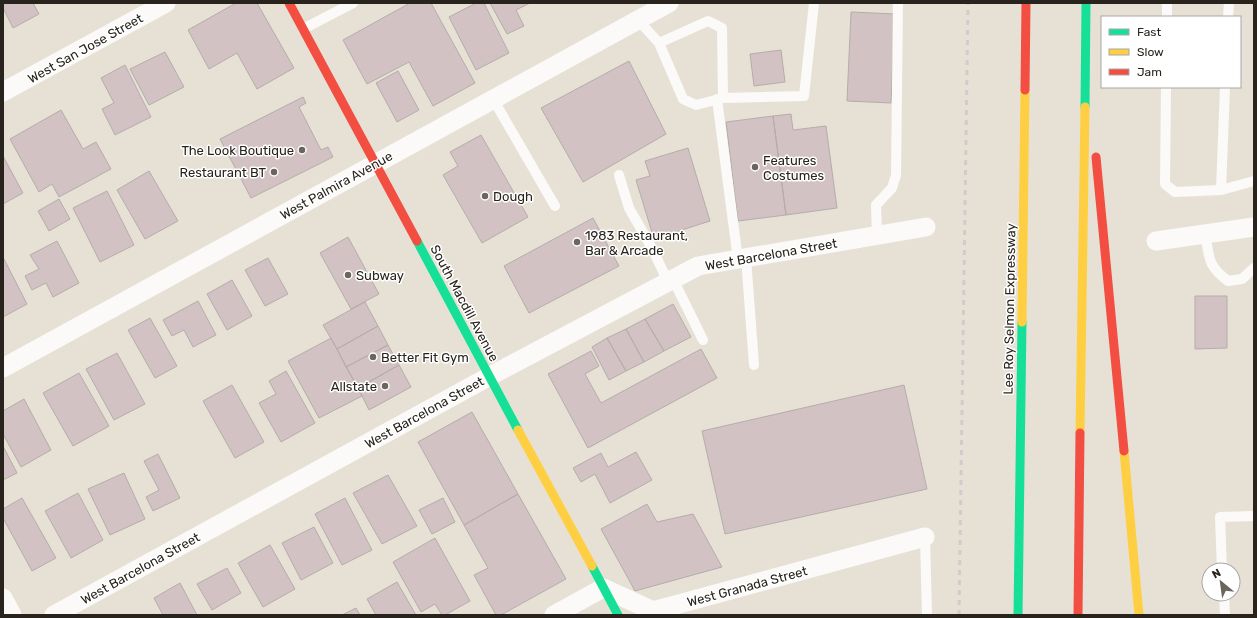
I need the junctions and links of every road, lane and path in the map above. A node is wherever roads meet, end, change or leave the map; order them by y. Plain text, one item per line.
1 (166, 3) edge
2 (289, 3) edge
3 (353, 3) edge
4 (669, 3) edge
5 (814, 3) edge
6 (898, 3) edge
7 (1026, 3) edge
8 (1086, 3) edge
9 (1167, 3) edge
10 (1229, 3) edge
11 (1167, 16) edge
12 (1228, 16) edge
13 (638, 20) junction
14 (303, 29) junction
15 (1085, 36) junction
16 (659, 44) junction
17 (1166, 88) edge
18 (1225, 88) edge
19 (3, 92) edge
20 (720, 98) junction
21 (493, 99) junction
22 (1094, 131) dead end
23 (1095, 147) dead end
24 (375, 164) junction
25 (620, 175) dead end
26 (1254, 181) edge
27 (1221, 190) junction
28 (555, 206) dead end
29 (1254, 227) edge
30 (926, 228) dead end
31 (1205, 234) junction
32 (877, 236) junction
33 (1156, 240) dead end
34 (742, 259) junction
35 (1254, 268) edge
36 (671, 281) junction
37 (703, 340) dead end
38 (754, 365) dead end
39 (3, 368) edge
40 (490, 376) junction
41 (1254, 516) edge
42 (925, 537) joint
43 (1222, 562) edge
44 (603, 588) junction
45 (3, 598) edge
46 (1224, 602) edge
47 (12, 615) edge
48 (54, 615) edge
49 (554, 615) edge
50 (618, 615) edge
51 (927, 615) edge
52 (1018, 615) edge
53 (1078, 615) edge
54 (1139, 615) edge
55 (1225, 615) edge

1 - 19 street, West San Jose Street
2 - 14 main road, South Macdill Avenue
3 - 14 lane
4 - 13 street, West Palmira Avenue
5 - 20 lane
6 - 32 lane
7 - 52 main road, Lee Roy Selmon Expressway
8 - 15 main road
9 - 11 lane
10 - 12 lane
13 - 16 lane
13 - 21 street, West Palmira Avenue
14 - 24 main road, South Macdill Avenue
15 - 22 main road
15 - 53 main road
16 - 20 lane
16 - 20 lane
17 - 27 lane
18 - 27 lane
20 - 34 lane
21 - 24 street, West Palmira Avenue
21 - 28 lane
23 - 54 main road
24 - 39 street, West Palmira Avenue
24 - 40 main road, South Macdill Avenue
25 - 36 lane
26 - 27 lane
29 - 31 street
30 - 32 street, West Barcelona Street
31 - 33 street
31 - 35 lane
32 - 34 street, West Barcelona Street
34 - 36 street, West Barcelona Street
34 - 38 lane
36 - 37 lane
36 - 40 street, West Barcelona Street
40 - 44 main road, South Macdill Avenue
40 - 48 street, West Barcelona Street
41 - 43 lane
42 - 44 street, West Granada Street
42 - 51 lane
44 - 49 street
44 - 50 main road, South Macdill Avenue
45 - 47 street
46 - 55 lane

